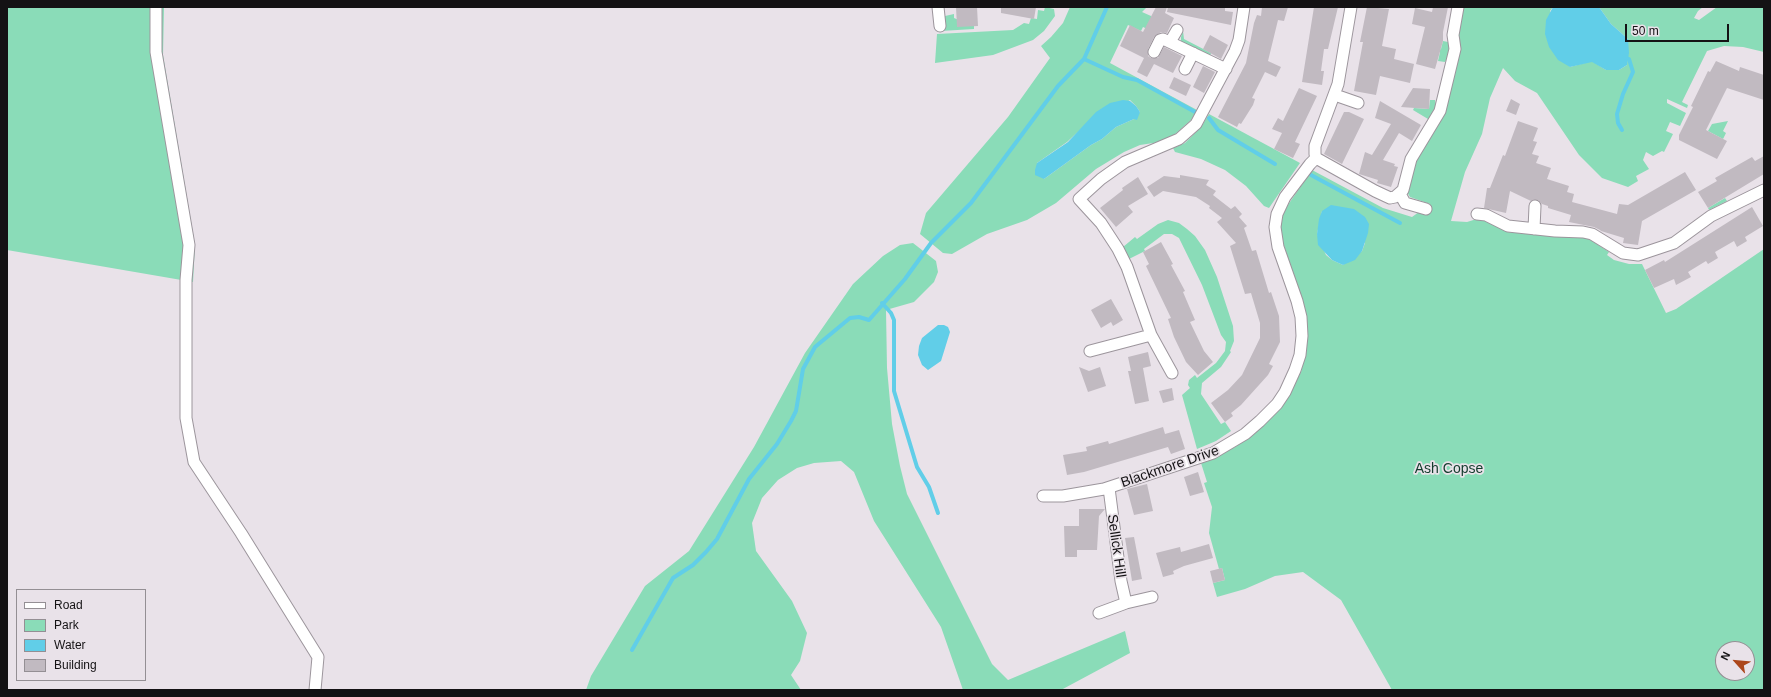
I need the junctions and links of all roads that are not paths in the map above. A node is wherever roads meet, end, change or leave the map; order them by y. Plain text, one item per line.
1 (156, 7) edge
2 (938, 7) edge
3 (1244, 7) edge
4 (1351, 7) edge
5 (1458, 7) edge
6 (940, 26) dead end
7 (1177, 30) dead end
8 (1170, 42) junction
9 (1154, 52) dead end
10 (1193, 53) junction
11 (1185, 69) dead end
12 (1226, 70) junction
13 (1334, 94) junction
14 (1358, 103) dead end
15 (1316, 158) junction
16 (1764, 190) edge
17 (1400, 194) junction
18 (1535, 206) dead end
19 (1426, 209) dead end
20 (1477, 214) dead end
21 (1534, 229) junction
22 (1151, 335) junction
23 (1090, 351) dead end
24 (1172, 373) dead end
25 (1109, 488) junction
26 (1043, 496) dead end
27 (1152, 597) dead end
28 (1126, 603) junction
29 (1099, 613) dead end
30 (314, 690) edge

1 - 30 street
2 - 6 street
3 - 12 street
4 - 13 street
5 - 17 street
7 - 8 street
8 - 9 street
8 - 10 street
10 - 11 street
10 - 12 street
12 - 22 street
13 - 14 street
13 - 15 street
15 - 17 street
15 - 25 street, Blackmore Drive
16 - 21 street
17 - 19 street
18 - 21 street
20 - 21 street
22 - 23 street
22 - 24 street
25 - 26 street, Blackmore Drive
25 - 28 street, Sellick Hill
27 - 28 street
28 - 29 street

